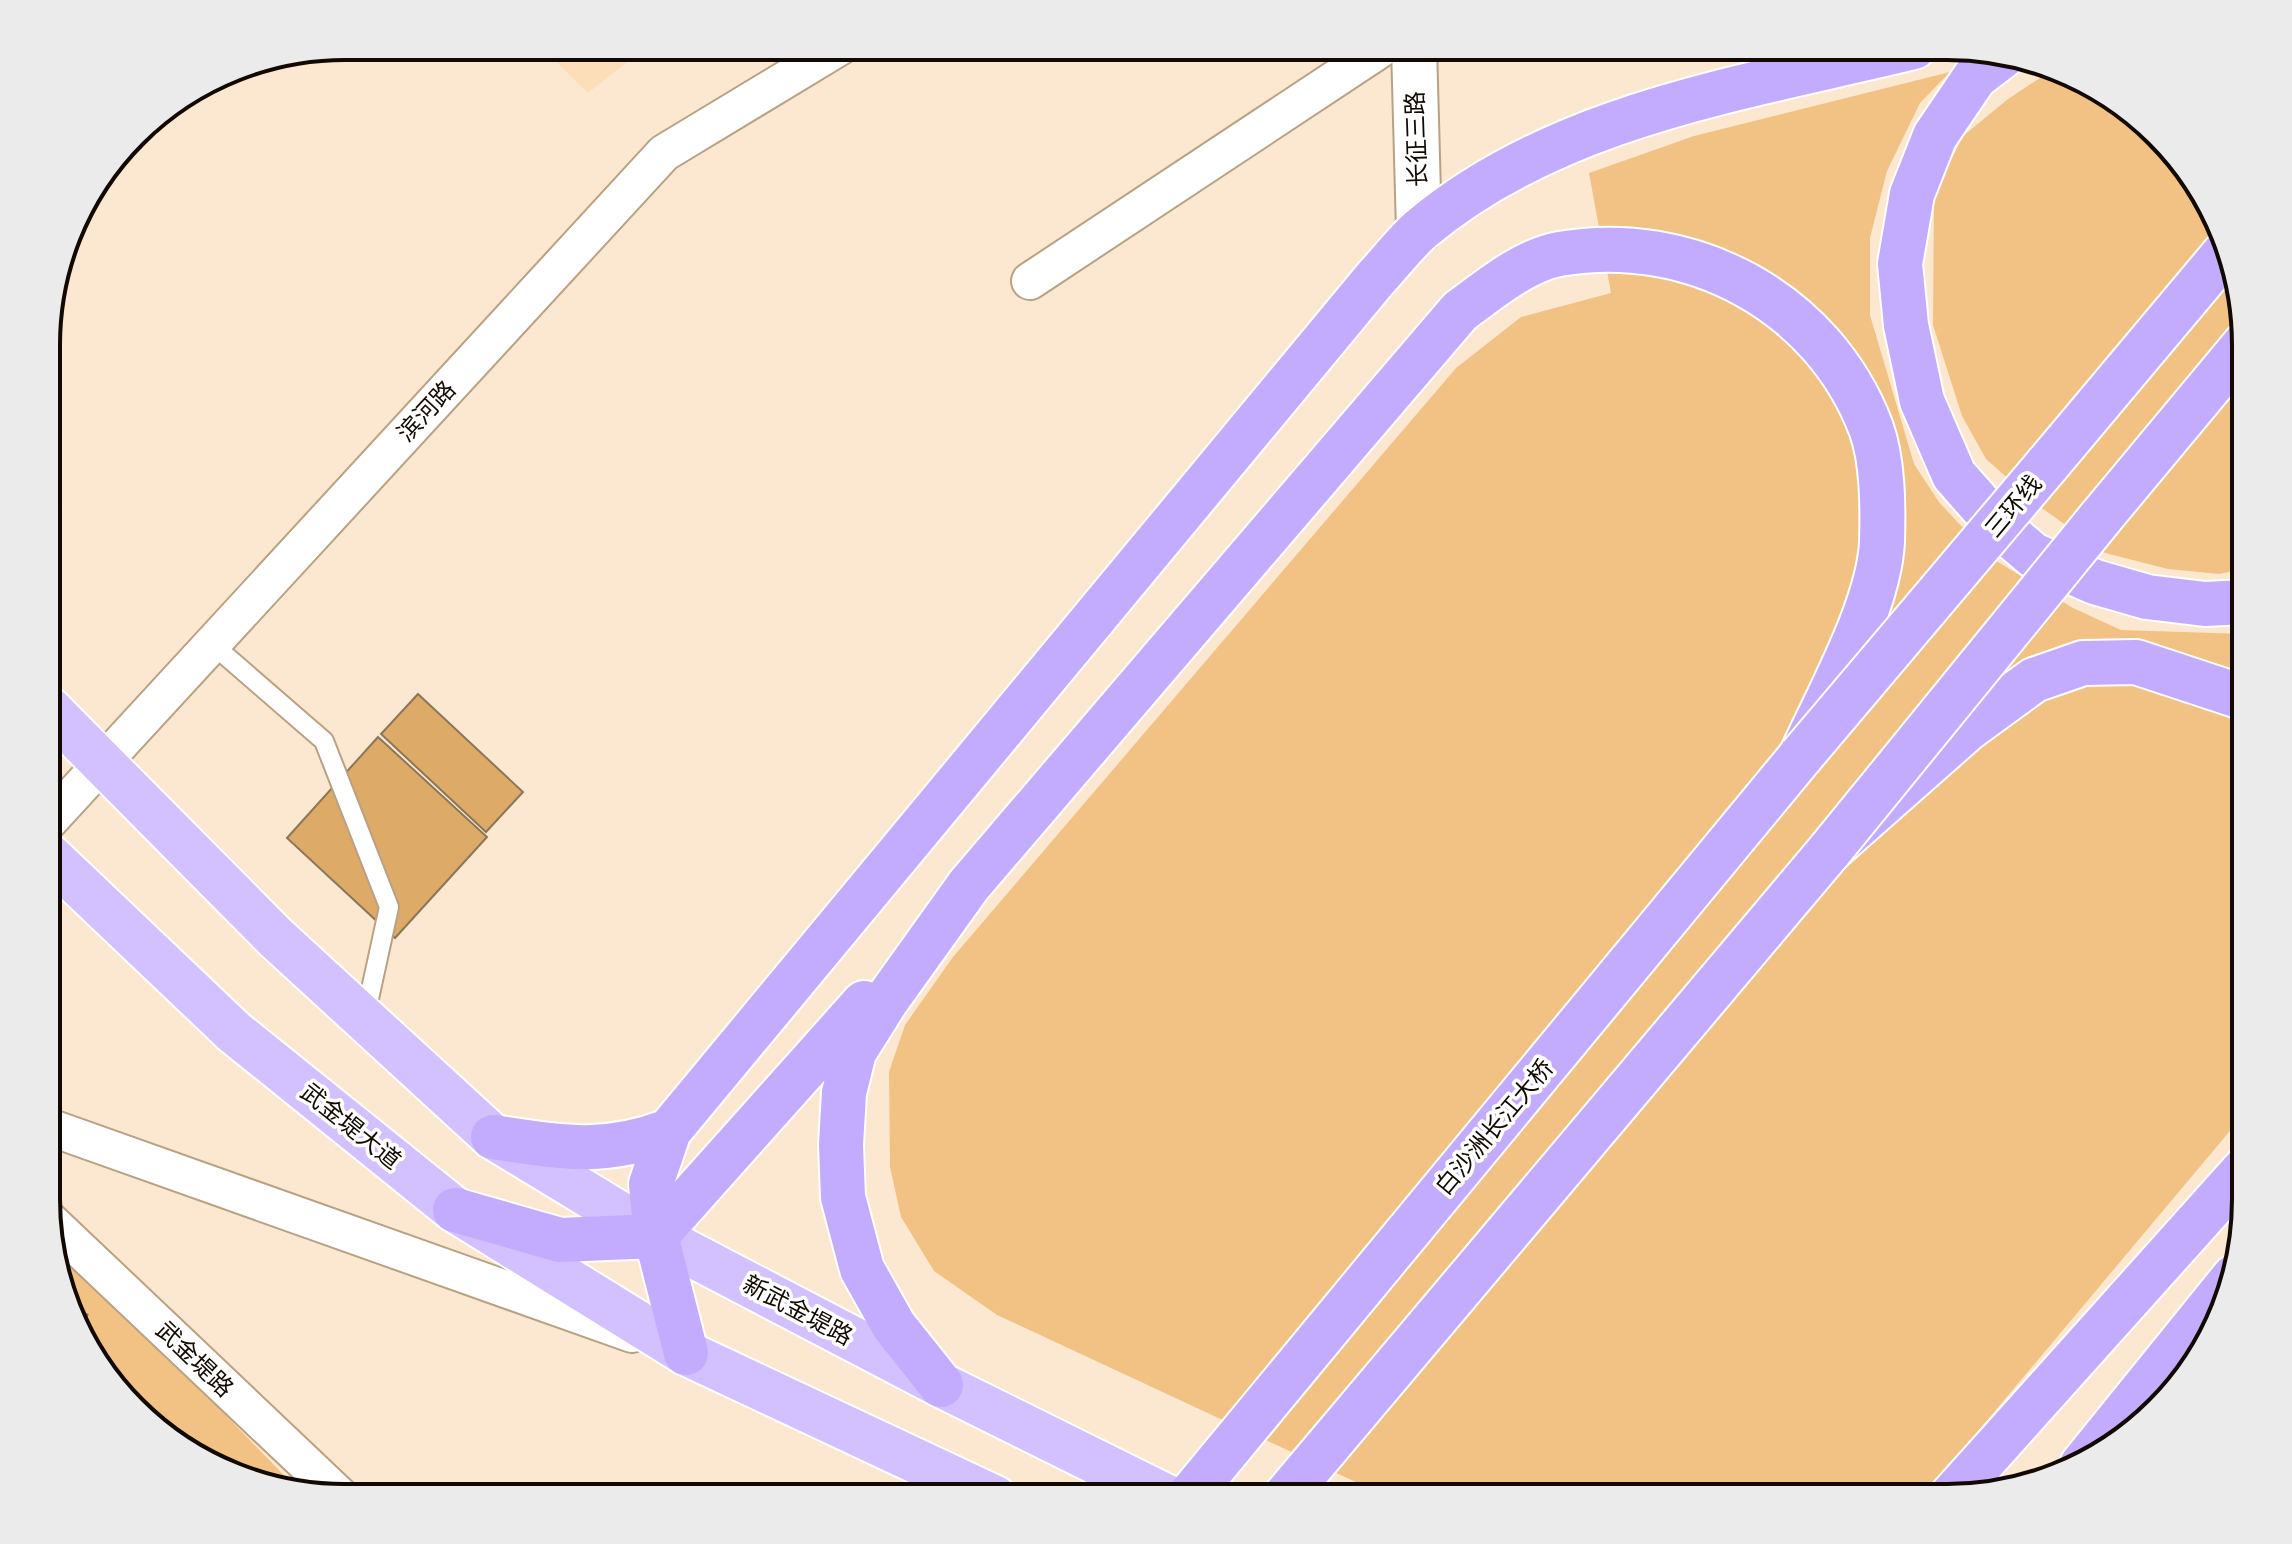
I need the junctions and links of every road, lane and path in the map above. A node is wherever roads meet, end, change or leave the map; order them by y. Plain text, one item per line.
1 (818, 60) edge
2 (1364, 60) edge
3 (1414, 60) edge
4 (1861, 60) edge
5 (1993, 63) edge
6 (1419, 231) junction
7 (2219, 260) edge
8 (1030, 281) dead end
9 (2231, 361) edge
10 (2231, 603) edge
11 (211, 643) junction
12 (2231, 694) edge
13 (60, 720) edge
14 (1801, 756) junction
15 (102, 762) junction
16 (60, 809) edge
17 (1830, 850) junction
18 (60, 866) edge
19 (969, 885) junction
20 (365, 1020) junction
21 (60, 1131) edge
22 (669, 1131) junction
23 (493, 1137) junction
24 (2232, 1184) edge
25 (455, 1210) junction
26 (62, 1232) edge
27 (656, 1236) junction
28 (2211, 1305) edge
29 (686, 1353) junction
30 (941, 1385) junction
31 (2106, 1435) edge
32 (326, 1483) edge
33 (1963, 1483) edge
34 (965, 1484) edge
35 (1141, 1484) edge
36 (1200, 1484) edge
37 (1296, 1484) edge

1 - 11 street, 滨河路
2 - 8 street
3 - 6 street, 长征三路
4 - 6 highway
5 - 10 highway
6 - 22 highway
7 - 14 highway, 三环线, bridge
9 - 17 highway, bridge
11 - 15 street, 滨河路
11 - 20 lane
12 - 17 highway, bridge
13 - 15 main road
14 - 19 highway, bridge
14 - 36 highway, 白沙洲长江大桥
15 - 16 street, 滨河路
15 - 20 main road
17 - 37 highway
18 - 25 main road, 武金堤大道
19 - 27 highway
19 - 30 highway
20 - 23 main road
21 - 29 street
22 - 23 highway
22 - 27 highway
23 - 27 main road
24 - 33 highway
25 - 27 highway
25 - 29 main road, 武金堤大道
26 - 32 street, 武金堤路
27 - 29 highway
27 - 30 main road, 新武金堤路
28 - 31 highway
29 - 34 main road, 武金堤大道
30 - 35 main road, 新武金堤路

